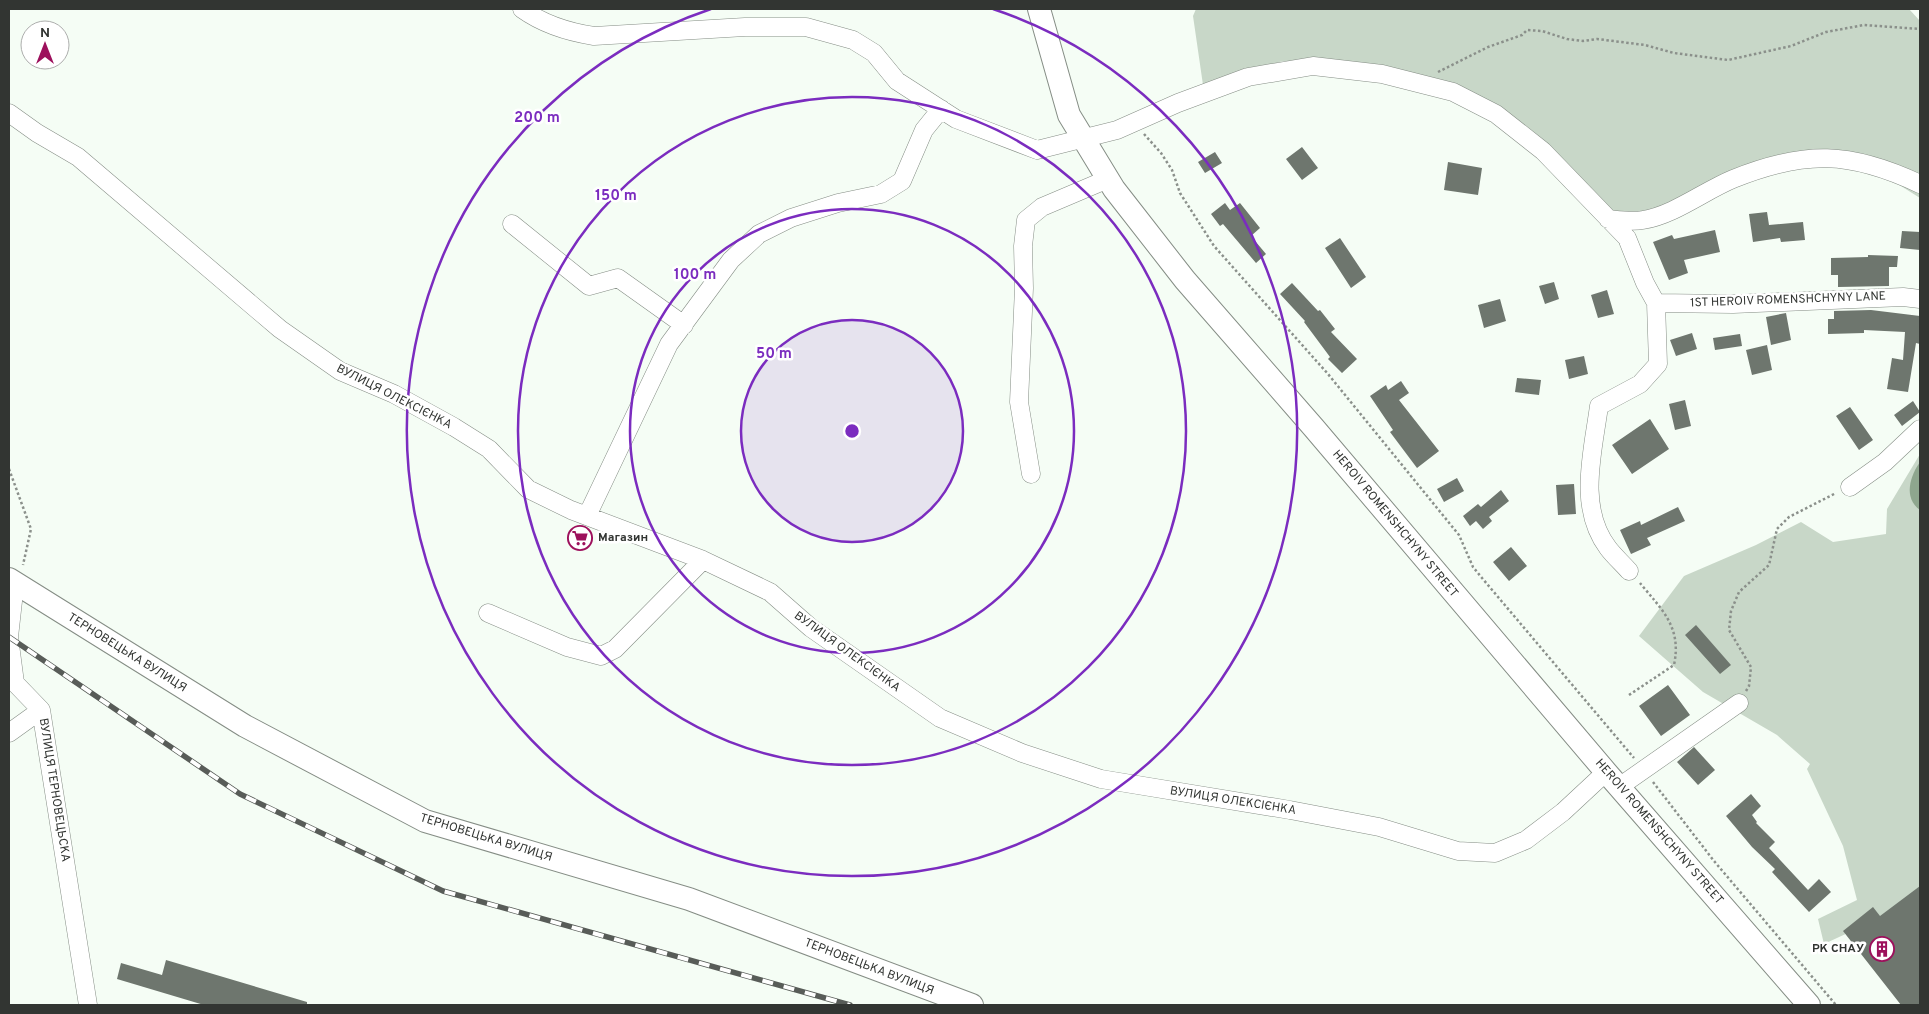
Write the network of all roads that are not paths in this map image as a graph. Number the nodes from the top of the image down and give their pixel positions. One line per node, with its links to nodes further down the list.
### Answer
1 (522, 9): 3 (street)
2 (1039, 9): 5 (main road, HEROIV ROMENSHCHYNY STREET)
3 (941, 109): 5 (street); 12 (street)
4 (9, 113): 16 (street, ВУЛИЦЯ ОЛЕКСІЄНКА)
5 (1084, 140): 6 (main road, HEROIV ROMENSHCHYNY STREET); 8 (street)
6 (1108, 179): 14 (street); 25 (main road, HEROIV ROMENSHCHYNY STREET)
7 (1920, 184): 8 (street)
8 (1608, 219): 11 (street)
9 (512, 224): 12 (street)
10 (1920, 299): 11 (street, 1ST HEROIV ROMENSHCHYNY LANE)
11 (1656, 303): 18 (street)
12 (684, 325): 16 (street)
13 (1920, 429): 15 (street)
14 (1030, 474)
15 (1850, 487)
16 (587, 516): 17 (street, ВУЛИЦЯ ОЛЕКСІЄНКА)
17 (703, 560): 20 (street); 25 (street, ВУЛИЦЯ ОЛЕКСІЄНКА)
18 (1629, 571)
19 (14, 582): 21 (street, ВУЛИЦЯ ТЕРНОВЕЦЬСКА); 27 (main road, ТЕРНОВЕЦЬКА ВУЛИЦЯ)
20 (488, 613)
21 (12, 682): 23 (street, ВУЛИЦЯ ТЕРНОВЕЦЬСКА)
22 (1739, 703): 25 (street, ВУЛИЦЯ ОЛЕКСІЄНКА)
23 (41, 710): 24 (street); 26 (street, ВУЛИЦЯ ТЕРНОВЕЦЬСКА)
24 (9, 733)
25 (1613, 780): 28 (main road, HEROIV ROMENSHCHYNY STREET)
26 (88, 1005)
27 (972, 1005)
28 (1809, 1005)

